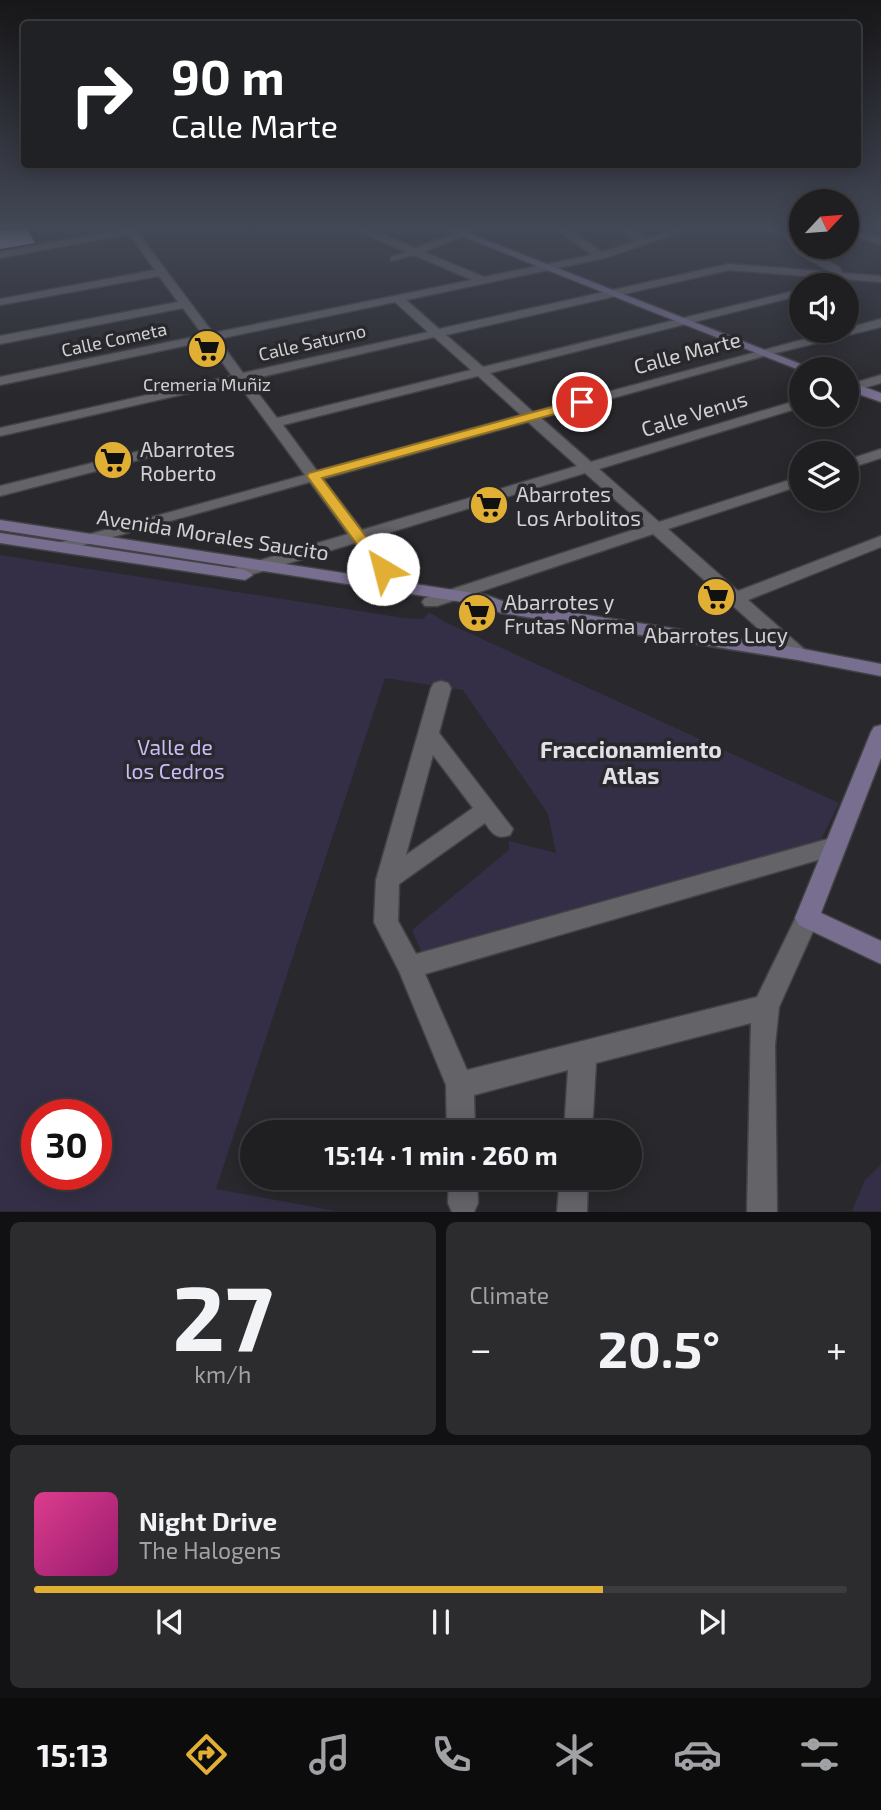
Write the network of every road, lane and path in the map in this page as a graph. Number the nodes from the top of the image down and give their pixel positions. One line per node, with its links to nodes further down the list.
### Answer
1 (89, 286): 9 (street)
2 (172, 286): 10 (street)
3 (456, 286): 8 (street, Calle Cometa)
4 (593, 286): 6 (main road)
5 (651, 286): 6 (street, Calle Saturno)
6 (615, 294): 11 (main road); 13 (street, Calle Saturno)
7 (789, 295): 11 (street)
8 (397, 298): 13 (street); 14 (street, Calle Cometa)
9 (0, 302)
10 (186, 304): 14 (street); 15 (street)
11 (685, 322): 16 (main road); 18 (street)
12 (881, 323): 16 (street, Calle Marte)
13 (436, 334): 18 (street); 19 (street, Calle Saturno)
14 (210, 337): 19 (street); 21 (street, Calle Cometa)
15 (0, 340)
16 (764, 352): 17 (main road); 26 (street, Calle Marte)
17 (789, 362)
18 (480, 372): 26 (street); 27 (street)
19 (240, 378): 27 (street); 28 (street, Calle Saturno)
20 (881, 379): 22 (street)
21 (0, 381)
22 (859, 384)
23 (859, 390): 24 (main road)
24 (881, 398)
25 (789, 407): 32 (street, Calle Venus)
26 (530, 417): 32 (street); 33 (street, Calle Marte)
27 (274, 423): 33 (street)
28 (0, 432)
29 (168, 448): 35 (street)
30 (881, 453): 31 (street)
31 (859, 461)
32 (587, 467): 37 (street); 38 (street, Calle Venus)
33 (314, 476): 38 (street); 40 (street, Calle Marte)
34 (789, 484): 37 (street)
35 (0, 491)
36 (0, 525): 40 (main road, Avenida Morales Saucito)
37 (655, 528): 47 (street); 48 (street)
38 (358, 536): 44 (street, Calle Venus); 46 (street)
39 (0, 538): 42 (main road, Avenida Morales Saucito)
40 (90, 538): 42 (street, Calle Marte); 43 (main road, Avenida Morales Saucito)
41 (881, 541): 48 (street)
42 (60, 547): 43 (main road, Avenida Morales Saucito)
43 (178, 558): 44 (main road, Avenida Morales Saucito); 45 (main road, Avenida Morales Saucito)
44 (263, 565): 45 (street, Calle Venus); 46 (main road, Avenida Morales Saucito)
45 (237, 573): 49 (main road, Avenida Morales Saucito)
46 (395, 586): 47 (main road, Avenida Morales Saucito)
47 (453, 595): 49 (street); 50 (main road, Avenida Morales Saucito)
48 (735, 598): 51 (street)
49 (431, 602): 50 (main road, Avenida Morales Saucito)
50 (502, 607): 51 (main road, Avenida Morales Saucito)
51 (797, 654): 52 (main road, Avenida Morales Saucito)
52 (881, 670)
53 (442, 688): 54 (street)
54 (429, 735): 56 (street); 59 (street)
55 (880, 737): 58 (main road)
56 (486, 810): 57 (street); 59 (street)
57 (502, 829)
58 (835, 846): 60 (main road); 62 (street)
59 (388, 880): 62 (street)
60 (807, 918): 61 (main road); 63 (street)
61 (881, 953)
62 (410, 967): 65 (street)
63 (766, 1007): 64 (street); 70 (street)
64 (583, 1053): 65 (street); 67 (street)
65 (460, 1085): 66 (street)
66 (461, 1120)
67 (579, 1120)
68 (573, 1190): 69 (street)
69 (572, 1212)
70 (762, 1212)

